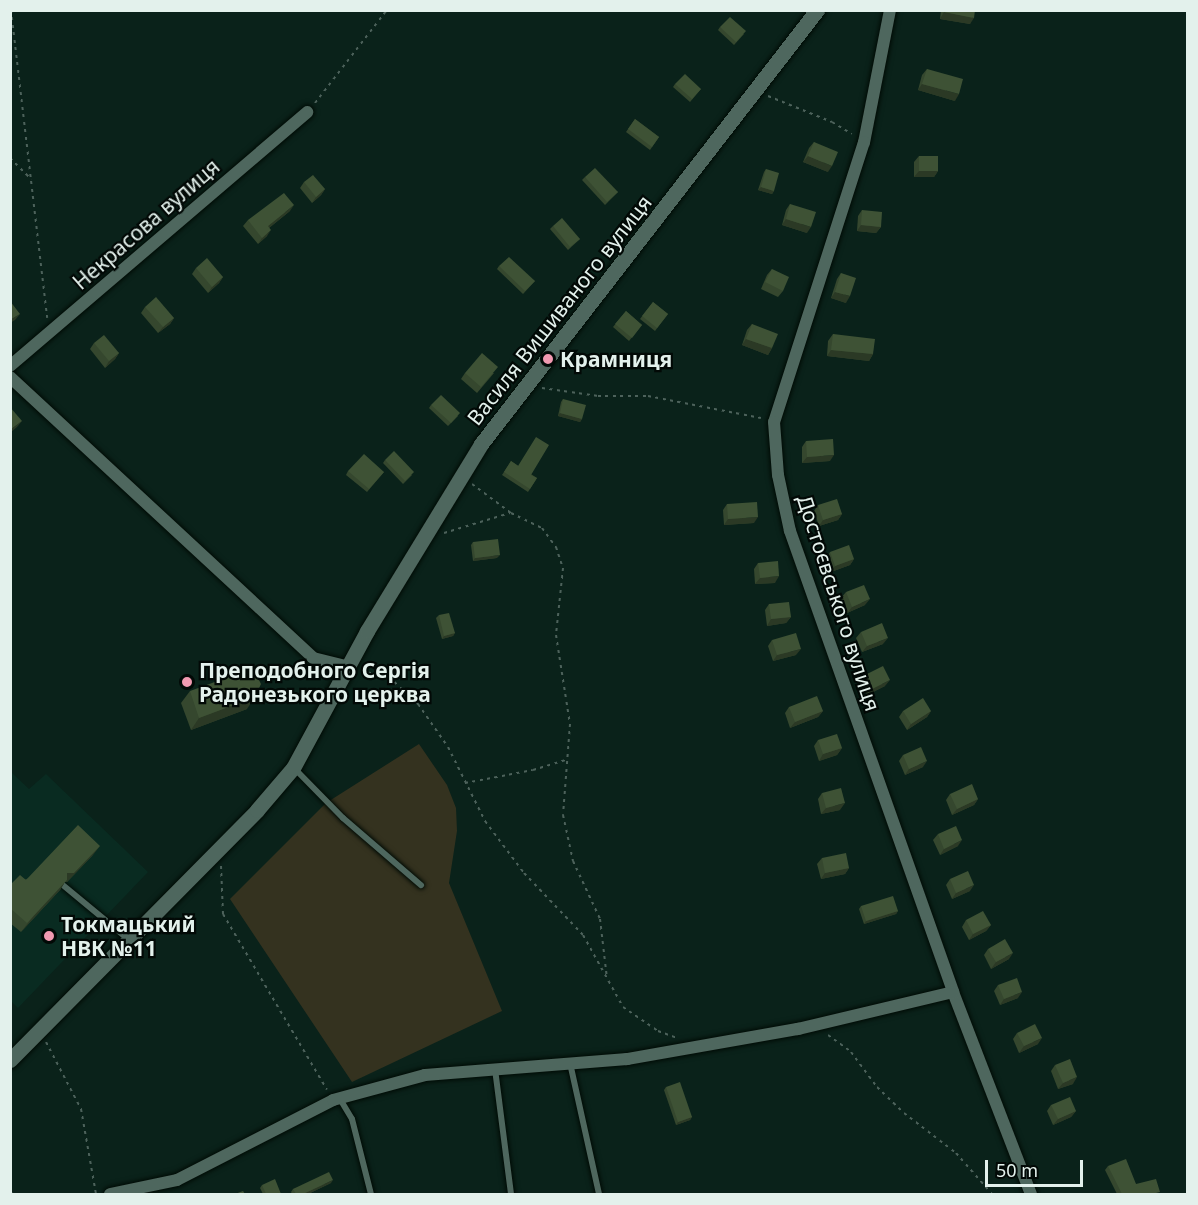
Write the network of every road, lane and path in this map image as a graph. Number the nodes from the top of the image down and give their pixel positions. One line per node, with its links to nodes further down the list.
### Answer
1 (11, 10): 9 (path)
2 (387, 10): 6 (path)
3 (817, 10): 5 (street, Василя Вишиваного вулиця)
4 (891, 10): 7 (street, Достоєвського вулиця)
5 (757, 92): 7 (path); 13 (street, Василя Вишиваного вулиця)
6 (307, 112): 10 (street, Некрасова вулиця)
7 (864, 142): 14 (street, Достоєвського вулиця)
8 (10, 158): 9 (path)
9 (31, 179): 10 (path)
10 (49, 333): 11 (street, Некрасова вулиця)
11 (10, 366)
12 (10, 376): 18 (street)
13 (527, 386): 14 (path); 15 (street, Василя Вишиваного вулиця)
14 (774, 422): 27 (street, Достоєвського вулиця)
15 (467, 467): 16 (path); 17 (street, Василя Вишиваного вулиця)
16 (510, 513): 17 (path); 19 (path)
17 (422, 542): 18 (street, Василя Вишиваного вулиця)
18 (348, 667): 20 (street, Василя Вишиваного вулиця); 21 (path)
19 (565, 760): 21 (path); 26 (path)
20 (293, 768): 22 (street, Василя Вишиваного вулиця); 23 (lane)
21 (465, 783): 26 (path)
22 (222, 843): 25 (street, Василя Вишиваного вулиця); 34 (path)
23 (421, 885)
24 (64, 886): 25 (lane)
25 (128, 939): 29 (street, Василя Вишиваного вулиця)
26 (607, 979): 30 (path)
27 (953, 992): 28 (street); 41 (street, Достоєвського вулиця)
28 (798, 1029): 30 (street); 40 (path)
29 (40, 1031): 31 (street, Василя Вишиваного вулиця); 35 (path)
30 (699, 1046): 32 (street)
31 (10, 1060)
32 (570, 1062): 33 (street); 39 (lane)
33 (495, 1068): 34 (street); 38 (lane)
34 (336, 1099): 36 (street); 37 (lane)
35 (96, 1194)
36 (110, 1194)
37 (371, 1194)
38 (511, 1194)
39 (599, 1194)
40 (992, 1194)
41 (1031, 1194)

